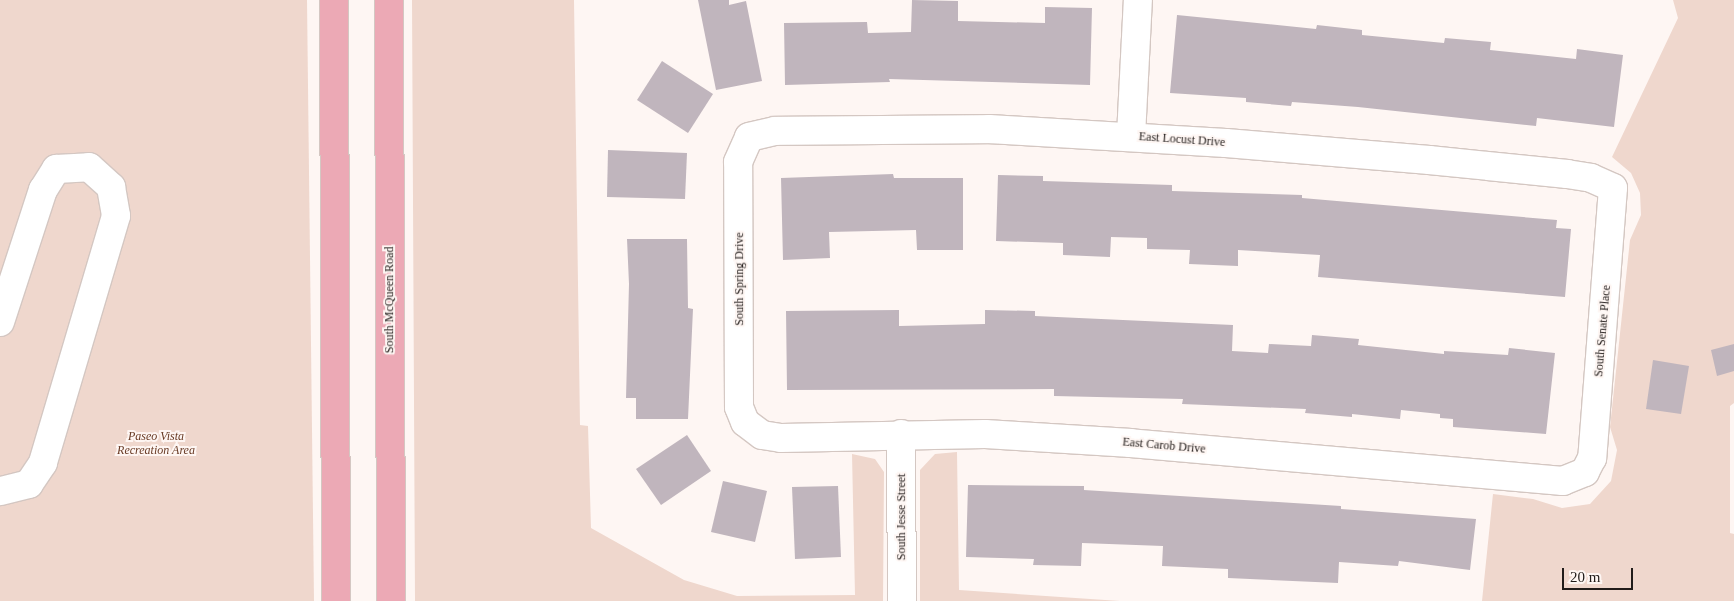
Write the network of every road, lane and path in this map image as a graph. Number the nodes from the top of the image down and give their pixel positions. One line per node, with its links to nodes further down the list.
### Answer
1 (334, 0): 12 (main road)
2 (389, 0): 13 (main road, South McQueen Road)
3 (1138, 0): 4 (street)
4 (1131, 136): 5 (street, East Locust Drive); 6 (street, East Locust Drive)
5 (749, 137): 8 (street, South Spring Drive)
6 (1613, 188): 10 (street, South Senate Place)
7 (0, 322): 11 (street)
8 (745, 422): 9 (street, East Carob Drive)
9 (901, 434): 10 (street, East Carob Drive); 14 (street, South Jesse Street)
10 (1584, 472)
11 (0, 491)
12 (336, 601)
13 (391, 601)
14 (902, 601)

